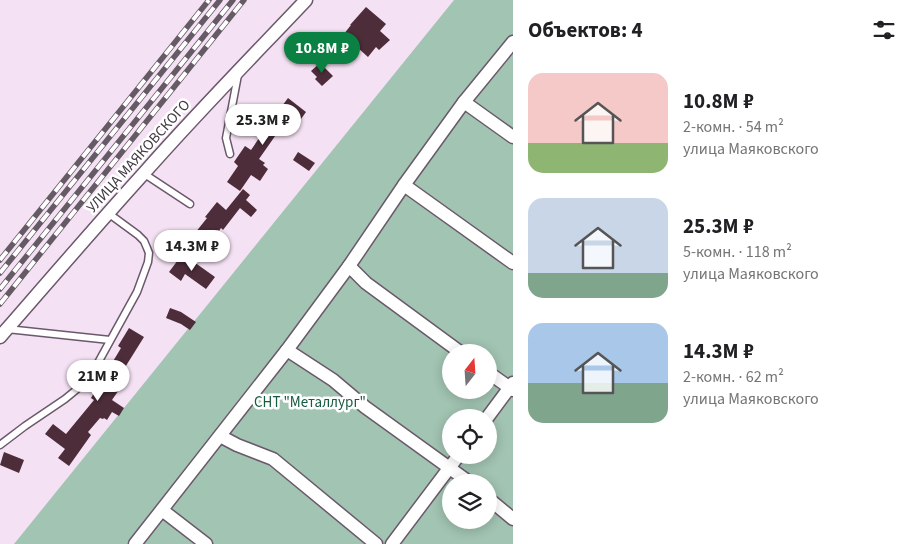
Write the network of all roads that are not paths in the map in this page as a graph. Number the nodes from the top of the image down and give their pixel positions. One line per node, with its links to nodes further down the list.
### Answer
1 (306, 0): 3 (street, УЛИЦА МАЯКОВСКОГО)
2 (513, 42): 4 (street)
3 (238, 72): 6 (lane); 7 (street, УЛИЦА МАЯКОВСКОГО)
4 (464, 102): 5 (street); 8 (street)
5 (513, 137)
6 (230, 154)
7 (144, 173): 9 (lane); 10 (street, УЛИЦА МАЯКОВСКОГО)
8 (404, 185): 11 (street); 12 (street)
9 (190, 204)
10 (108, 213): 13 (street, УЛИЦА МАЯКОВСКОГО); 14 (lane)
11 (513, 264)
12 (349, 266): 15 (street); 16 (street)
13 (4, 333): 14 (lane)
14 (110, 340): 21 (lane)
15 (449, 344)
16 (287, 350): 20 (street); 23 (street)
17 (498, 378): 18 (street)
18 (512, 387): 19 (street)
19 (494, 409)
20 (220, 436): 26 (street); 30 (street)
21 (0, 445)
22 (452, 464): 23 (street)
23 (448, 469): 24 (street); 31 (street)
24 (456, 474)
25 (497, 506): 27 (street)
26 (162, 510): 28 (street); 29 (street)
27 (513, 519)
28 (135, 544)
29 (206, 544)
30 (376, 544)
31 (392, 544)

